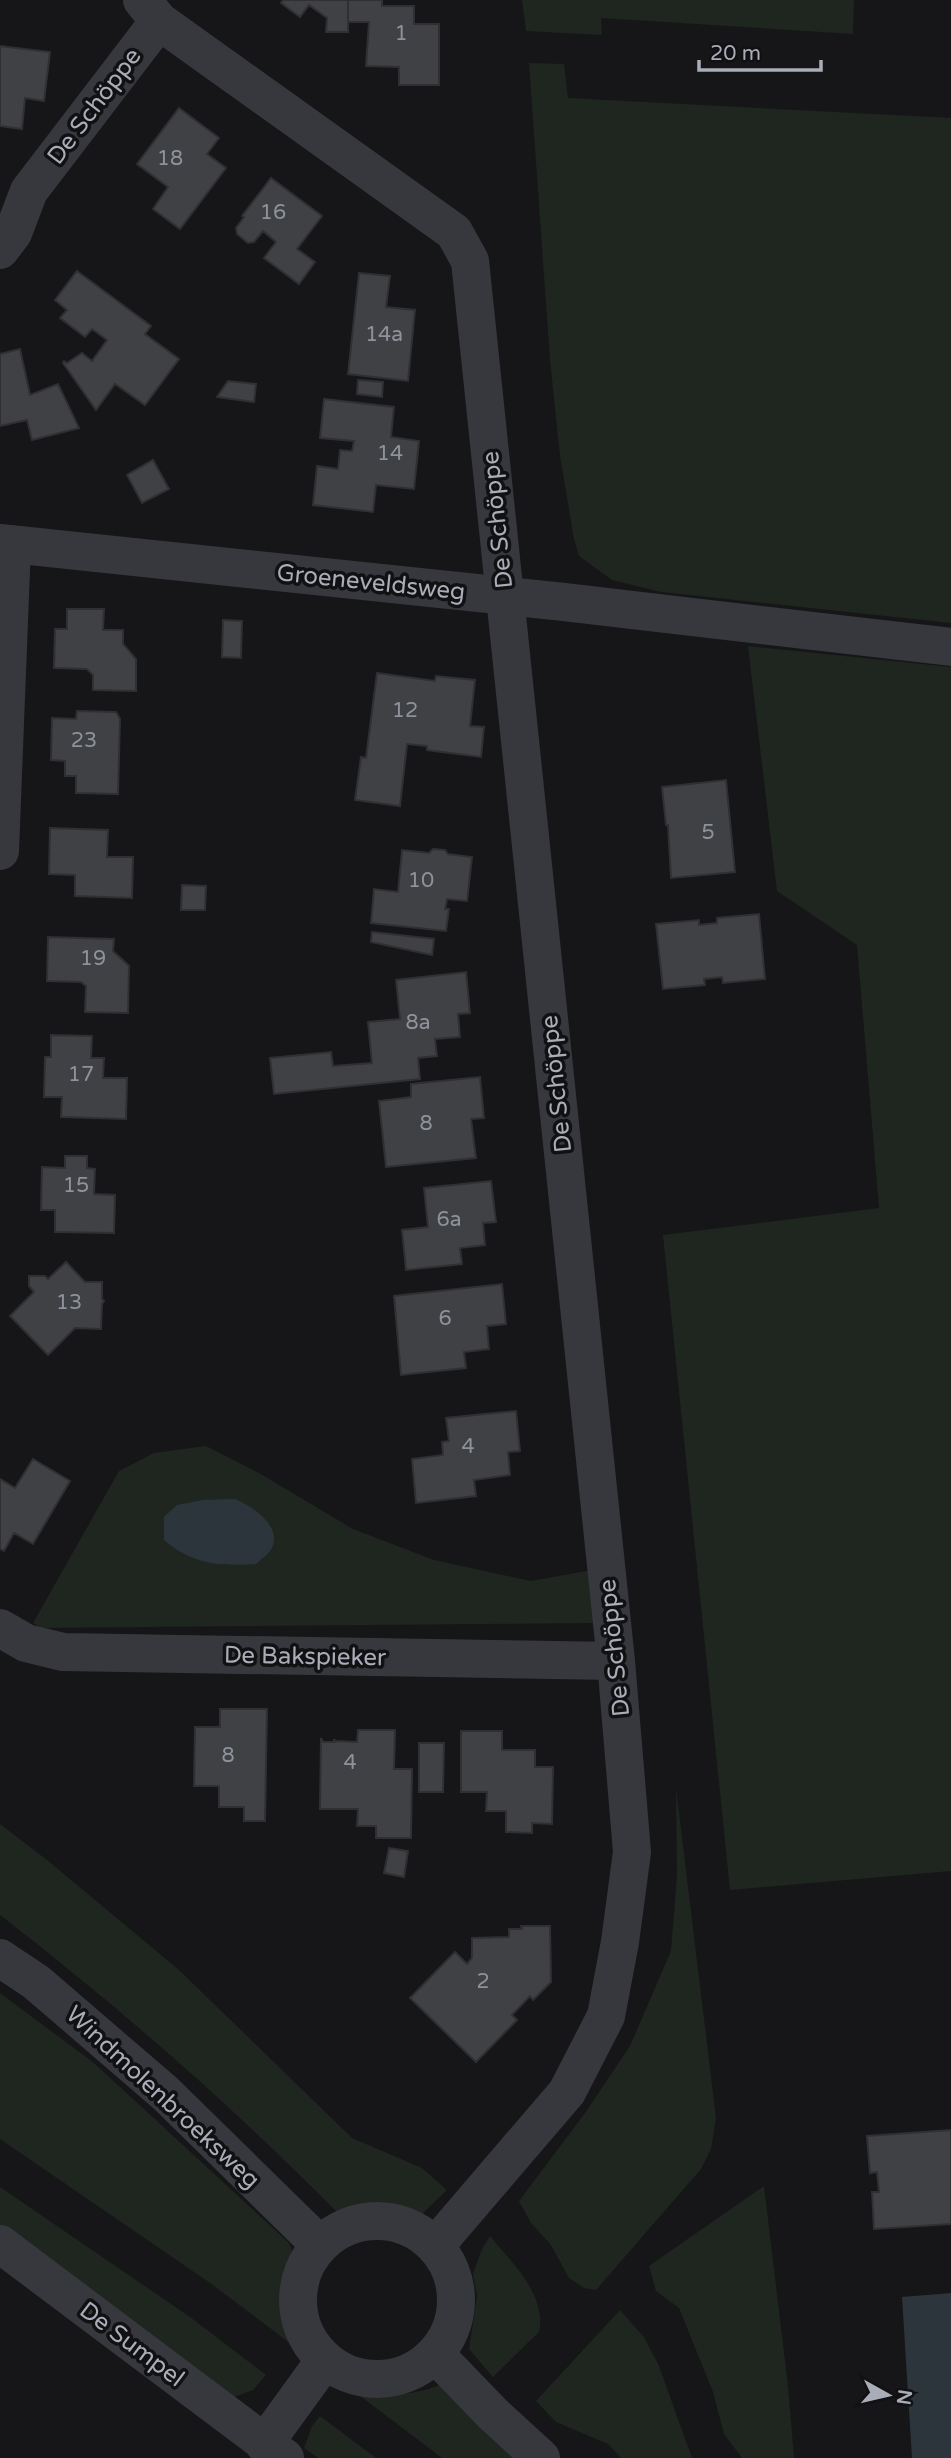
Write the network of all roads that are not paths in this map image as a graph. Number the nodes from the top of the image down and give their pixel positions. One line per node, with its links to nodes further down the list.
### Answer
1 (150, 10): 2 (street, De Schöppe); 5 (street, De Schöppe)
2 (15, 189): 3 (street, De Schöppe)
3 (0, 250)
4 (6, 544): 5 (street, Groeneveldsweg); 7 (street)
5 (505, 596): 6 (street, Groeneveldsweg); 10 (street, De Schöppe)
6 (951, 647)
7 (2, 767): 8 (street)
8 (0, 851)
9 (0, 1628): 10 (street, De Bakspieker)
10 (616, 1661): 14 (street, De Schöppe)
11 (0, 1958): 13 (street, Windmolenbroeksweg)
12 (0, 2244): 17 (street, De Sumpel)
13 (319, 2244): 14 (street); 16 (street)
14 (436, 2245): 15 (street)
15 (436, 2355): 16 (street); 18 (street)
16 (325, 2360): 17 (street, De Sumpel)
17 (274, 2451)
18 (541, 2458)

